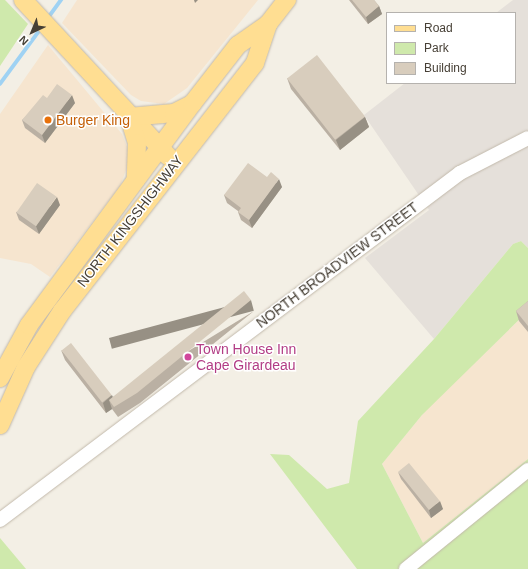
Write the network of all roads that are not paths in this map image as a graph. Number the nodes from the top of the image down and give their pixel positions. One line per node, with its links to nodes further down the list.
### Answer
1 (287, 0): 3 (main road, NORTH KINGSHIGHWAY)
2 (25, 2): 5 (main road)
3 (268, 24): 4 (main road, NORTH KINGSHIGHWAY); 8 (main road, NORTH KINGSHIGHWAY)
4 (192, 104): 5 (main road); 7 (main road, NORTH KINGSHIGHWAY)
5 (129, 117): 7 (main road); 9 (main road)
6 (528, 138): 13 (street, NORTH BROADVIEW STREET)
7 (159, 148): 8 (main road); 9 (main road, NORTH KINGSHIGHWAY)
8 (175, 163): 11 (main road, NORTH KINGSHIGHWAY)
9 (136, 180): 10 (main road, NORTH KINGSHIGHWAY)
10 (0, 378)
11 (0, 425)
12 (528, 470): 14 (street)
13 (0, 520)
14 (406, 569)

